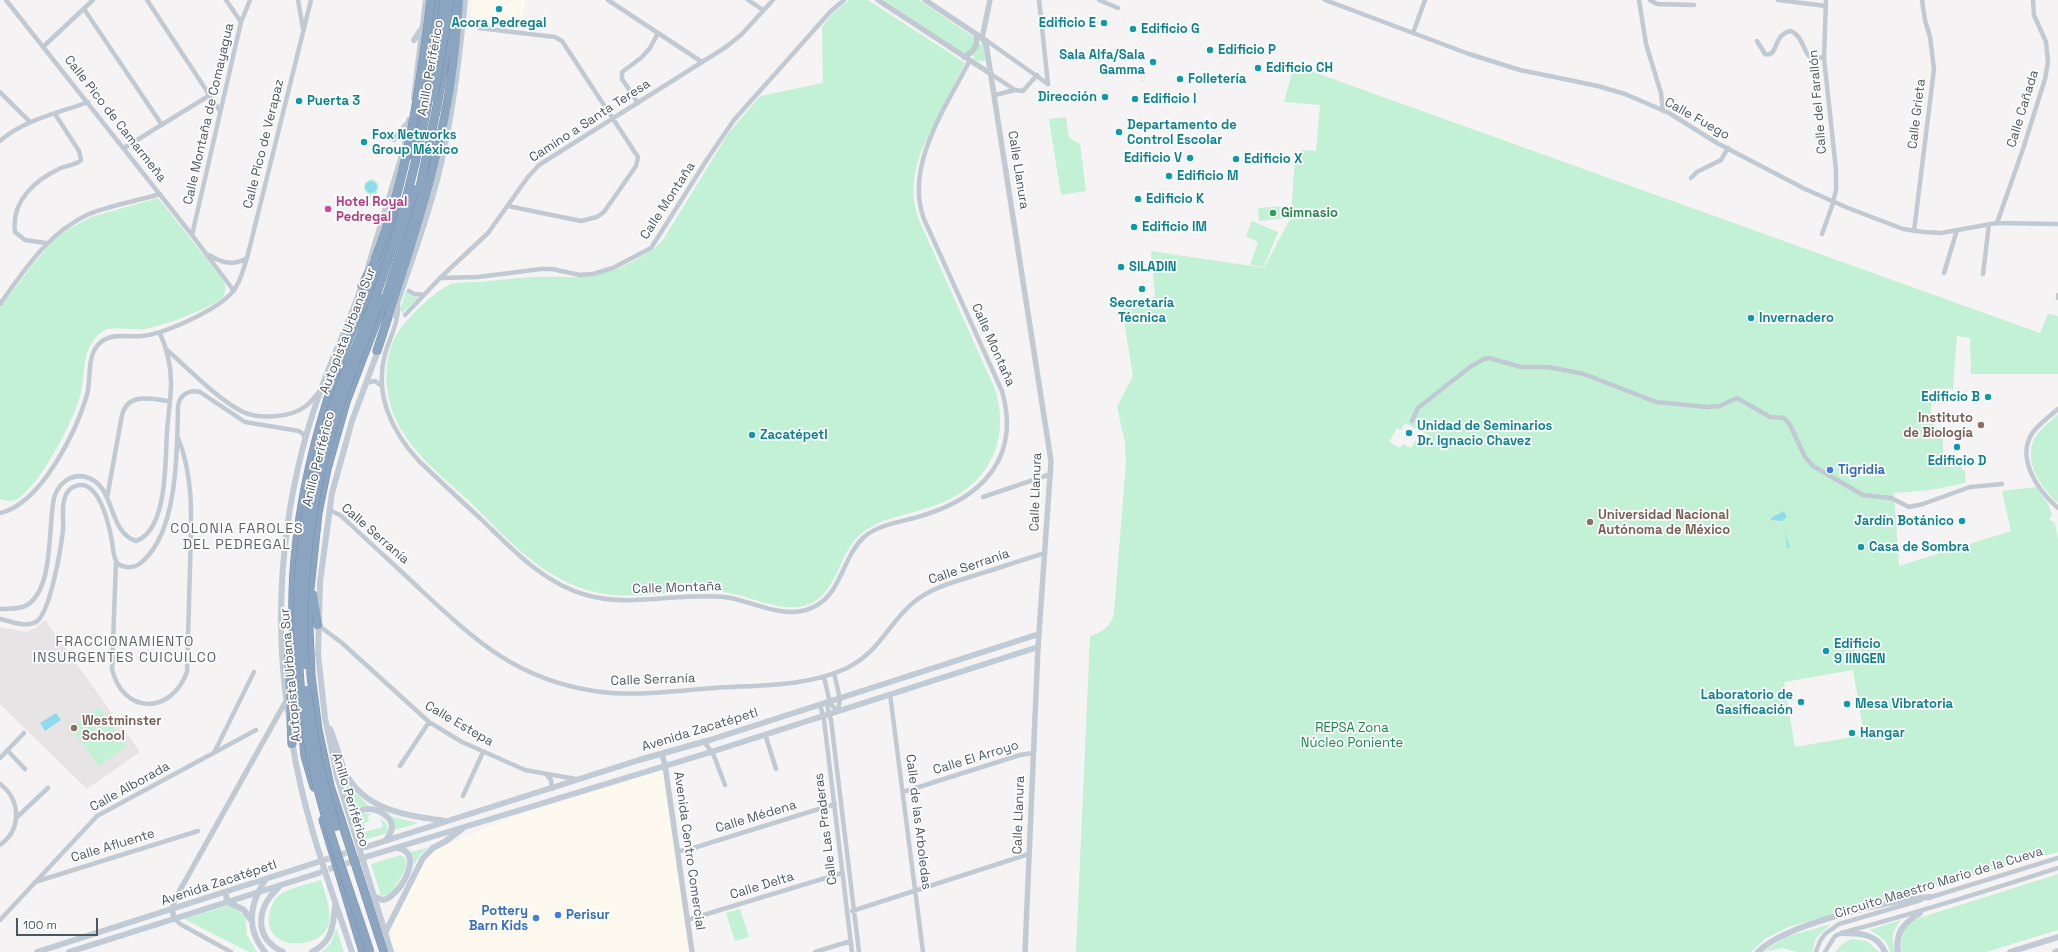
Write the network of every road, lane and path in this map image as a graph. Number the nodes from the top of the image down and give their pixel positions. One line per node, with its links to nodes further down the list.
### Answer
1 (6, 0): 48 (street, Calle Pico de Camarmeña)
2 (93, 0): 36 (street)
3 (147, 0): 57 (street)
4 (226, 0): 38 (street)
5 (250, 0): 38 (street, Calle Montaña de Comayagua)
6 (298, 0): 41 (street)
7 (310, 0): 41 (street, Calle Pico de Verapaz)
8 (426, 0): 40 (main road)
9 (430, 0): 91 (highway, bridge)
10 (437, 0): 84 (highway, Anillo Periférico)
11 (444, 0): 215 (highway, Autopista Urbana Sur, bridge)
12 (450, 0): 216 (highway, Autopista Urbana Sur, bridge)
13 (454, 0): 119 (highway, Anillo Periférico)
14 (459, 0): 100 (highway)
15 (465, 0): 95 (main road)
16 (608, 0): 42 (street)
17 (748, 0): 37 (street)
18 (773, 0): 37 (street, Camino a Santa Teresa)
19 (844, 0): 90 (street, Calle Montaña)
20 (878, 0): 49 (street)
21 (925, 0): 44 (street)
22 (990, 0): 45 (street)
23 (1039, 0): 54 (street)
24 (1099, 0): 35 (street)
25 (1325, 0): 43 (street, Calle Fuego)
26 (1425, 0): 43 (street)
27 (1638, 0): 62 (street)
28 (1650, 0): 33 (street)
29 (1778, 0): 34 (street)
30 (1826, 0): 34 (street, Calle del Farallón)
31 (1922, 0): 81 (street, Calle Grieta)
32 (2033, 0): 77 (street, Calle Cañada)
33 (1694, 5)
34 (1826, 6): 50 (street, Calle del Farallón)
35 (1118, 8)
36 (84, 9): 48 (street); 67 (street)
37 (764, 10): 52 (street, Camino a Santa Teresa)
38 (241, 22): 61 (street, Calle Montaña de Comayagua)
39 (479, 28): 64 (street)
40 (421, 29): 46 (main road); 66 (main road)
41 (303, 31): 87 (street, Calle Pico de Verapaz)
42 (658, 33): 52 (street); 60 (street)
43 (1413, 33): 62 (street, Calle Fuego)
44 (976, 34): 45 (street); 49 (street)
45 (982, 38): 53 (street, Calle Llanura); 54 (street)
46 (414, 40)
47 (1757, 41): 50 (street)
48 (44, 46): 59 (street, Calle Pico de Camarmeña)
49 (964, 57): 51 (street)
50 (1824, 58): 75 (street, Calle del Farallón)
51 (970, 60): 53 (street); 102 (street, Calle Montaña)
52 (702, 62): 60 (street, Camino a Santa Teresa)
53 (991, 74): 55 (street); 58 (street, Calle Llanura)
54 (1037, 75): 55 (street)
55 (1015, 90): 58 (street)
56 (0, 92): 65 (street)
57 (210, 95): 61 (street); 67 (street)
58 (995, 95): 111 (street, Calle Llanura)
59 (88, 102): 63 (street); 70 (street, Calle Pico de Camarmeña)
60 (638, 102): 64 (street, Camino a Santa Teresa)
61 (220, 111): 83 (street, Calle Montaña de Comayagua)
62 (1663, 111): 71 (street, Calle Fuego)
63 (55, 114): 65 (street); 85 (street)
64 (613, 118): 76 (street, Camino a Santa Teresa); 76 (street)
65 (30, 122): 69 (street)
66 (409, 122): 68 (main road); 72 (main road)
67 (162, 125): 70 (street)
68 (394, 139)
69 (0, 142)
70 (124, 148): 74 (street, Calle Pico de Camarmeña)
71 (1728, 148): 73 (street); 75 (street, Calle Fuego)
72 (402, 157): 84 (highway); 91 (main road)
73 (1692, 178)
74 (160, 194): 83 (street, Calle Pico de Camarmeña); 85 (street)
75 (1834, 202): 81 (street, Calle Fuego); 82 (street, Calle del Farallón)
76 (508, 206): 90 (street, Camino a Santa Teresa)
77 (1997, 223): 78 (street, Calle Fuego); 79 (street, Calle Fuego)
78 (1989, 224): 80 (street, Calle Fuego); 89 (street)
79 (2058, 224)
80 (1957, 230): 81 (street, Calle Fuego); 88 (street)
81 (1914, 231)
82 (1822, 234)
83 (192, 235): 86 (street, Calle Pico de Camarmeña)
84 (388, 241): 121 (highway, Anillo Periférico)
85 (46, 244): 96 (street)
86 (206, 253): 87 (street, Calle Pico de Camarmeña); 92 (street, Calle Pico de Camarmeña)
87 (247, 258): 92 (street, Calle Pico de Verapaz)
88 (1944, 273)
89 (1983, 274)
90 (440, 278): 94 (street, Camino a Santa Teresa)
91 (362, 286): 103 (main road)
92 (234, 291): 98 (street)
93 (409, 291): 94 (street)
94 (424, 295): 97 (street, Camino a Santa Teresa)
95 (398, 301): 100 (main road); 102 (street, Calle Montaña)
96 (0, 304)
97 (405, 315)
98 (160, 333): 99 (street); 117 (street)
99 (167, 350): 104 (street); 106 (street)
100 (377, 351): 101 (main road)
101 (365, 384): 102 (street); 116 (main road)
102 (382, 389)
103 (320, 391): 104 (street); 110 (main road)
104 (218, 394): 105 (street)
105 (211, 400): 109 (street); 110 (street)
106 (169, 401): 114 (street); 114 (street)
107 (2058, 409): 115 (street)
108 (1412, 421): 112 (street)
109 (177, 437): 120 (street); 120 (street)
110 (304, 442): 136 (main road)
111 (1051, 474): 113 (street); 118 (street, Calle Llanura)
112 (2002, 484)
113 (983, 497)
114 (106, 498): 122 (street)
115 (2058, 508)
116 (329, 510): 124 (main road); 132 (street, Calle Serranía)
117 (0, 513)
118 (1045, 553): 125 (street, Calle Llanura); 131 (street, Calle Serranía)
119 (313, 558): 124 (highway); 217 (highway, Anillo Periférico)
120 (116, 562): 123 (street)
121 (293, 582): 145 (highway); 214 (highway, Anillo Periférico)
122 (0, 609)
123 (0, 619)
124 (318, 625): 139 (main road); 140 (street, Calle Estepa)
125 (1039, 634): 126 (main road, Avenida Zacatépetl); 127 (street, Calle Llanura)
126 (1012, 642): 128 (main road); 129 (main road, Avenida Zacatépetl)
127 (1038, 647): 128 (main road, Avenida Zacatépetl); 149 (street, Calle Llanura)
128 (1016, 654): 133 (main road, Avenida Zacatépetl)
129 (940, 666): 133 (main road); 135 (main road, Avenida Zacatépetl)
130 (254, 672): 150 (street)
131 (834, 673): 132 (street, Calle Serranía); 135 (street)
132 (824, 677): 137 (street)
133 (944, 677): 134 (main road, Avenida Zacatépetl)
134 (890, 694): 138 (main road, Avenida Zacatépetl); 163 (street, Calle de las Arboledas)
135 (840, 698): 137 (main road, Avenida Zacatépetl); 138 (street)
136 (286, 701): 145 (main road); 194 (street)
137 (825, 702): 138 (street); 138 (street, Calle Las Praderas); 144 (main road, Avenida Zacatépetl)
138 (831, 712): 143 (main road, Avenida Zacatépetl); 165 (street, Calle Las Praderas); 166 (street, Calle Las Praderas)
139 (325, 718): 168 (main road); 169 (main road)
140 (429, 722): 147 (street, Calle Estepa); 154 (street)
141 (256, 730): 150 (street, Calle Alborada)
142 (24, 733): 146 (street)
143 (765, 734): 148 (main road, Avenida Zacatépetl); 156 (street)
144 (704, 741): 148 (street); 151 (main road, Avenida Zacatépetl)
145 (292, 744): 193 (main road)
146 (7, 750): 152 (street); 155 (street)
147 (483, 752): 157 (street, Calle Estepa); 164 (street)
148 (711, 752): 153 (main road, Avenida Zacatépetl); 160 (street)
149 (1033, 752): 163 (street, Calle El Arroyo); 177 (street, Calle Llanura)
150 (213, 753): 185 (street, Calle Alborada)
151 (662, 754): 153 (street, Avenida Centro Comercial); 158 (main road, Avenida Zacatépetl)
152 (0, 758)
153 (665, 765): 170 (main road, Avenida Zacatépetl); 176 (street, Avenida Centro Comercial)
154 (400, 766)
155 (25, 769)
156 (776, 769)
157 (547, 775): 158 (street, Calle Estepa); 162 (street)
158 (580, 780): 162 (main road, Avenida Zacatépetl)
159 (0, 784): 167 (street)
160 (725, 785)
161 (48, 788): 167 (street)
162 (552, 789): 168 (main road, Avenida Zacatépetl)
163 (903, 792): 187 (street, Calle de las Arboledas)
164 (463, 796)
165 (841, 802): 166 (street, Calle Médena); 195 (street, Calle Las Praderas)
166 (834, 804): 176 (street, Calle Médena); 183 (street, Calle Las Praderas)
167 (16, 818): 173 (street)
168 (446, 822): 172 (main road, Avenida Zacatépetl)
169 (352, 826): 172 (main road); 190 (main road)
170 (465, 826): 175 (main road, Avenida Zacatépetl); 202 (main road)
171 (198, 831): 185 (street, Calle Afluente)
172 (386, 840): 174 (main road, Avenida Zacatépetl)
173 (0, 845)
174 (366, 847)
175 (395, 848): 178 (main road, Avenida Zacatépetl); 190 (main road)
176 (678, 851): 201 (street, Avenida Centro Comercial)
177 (1029, 854): 187 (street); 224 (street, Calle Llanura)
178 (369, 856)
179 (2058, 858): 191 (street, Circuito Maestro Mario de la Cueva)
180 (316, 863): 184 (main road, Avenida Zacatépetl)
181 (2058, 868): 197 (street, Circuito Maestro Mario de la Cueva)
182 (318, 873): 186 (main road, Avenida Zacatépetl)
183 (842, 873): 196 (street, Calle Las Praderas); 201 (street, Calle Delta)
184 (265, 880): 188 (main road); 189 (main road, Avenida Zacatépetl)
185 (35, 882): 200 (street, Calle Alborada)
186 (281, 885): 188 (main road, Avenida Zacatépetl); 211 (main road)
187 (916, 890): 195 (street); 223 (street, Calle de las Arboledas)
188 (258, 892): 192 (main road, Avenida Zacatépetl); 199 (main road)
189 (225, 893): 192 (main road); 194 (main road, Avenida Zacatépetl)
190 (375, 897): 202 (main road)
191 (1930, 897): 225 (main road); 226 (street, Circuito Maestro Mario de la Cueva)
192 (228, 902): 198 (main road, Avenida Zacatépetl); 199 (main road)
193 (336, 902): 212 (main road); 213 (main road)
194 (172, 909): 198 (street); 207 (main road, Avenida Zacatépetl)
195 (854, 910): 196 (street); 222 (street, Calle Las Praderas)
196 (847, 912): 205 (street, Calle Las Praderas)
197 (1920, 913): 203 (street, Circuito Maestro Mario de la Cueva); 229 (main road)
198 (174, 918): 206 (main road, Avenida Zacatépetl); 209 (street)
199 (250, 919): 210 (main road)
200 (0, 920)
201 (687, 920): 219 (street, Avenida Centro Comercial)
202 (385, 932): 218 (main road)
203 (1843, 933): 227 (street, Circuito Maestro Mario de la Cueva); 228 (main road)
204 (2058, 937): 230 (main road)
205 (851, 941): 220 (street); 221 (street, Calle Las Praderas)
206 (85, 950): 208 (main road, Avenida Zacatépetl)
207 (37, 952)
208 (69, 952)
209 (231, 952)
210 (265, 952)
211 (283, 952)
212 (312, 952)
213 (352, 952)
214 (363, 952)
215 (370, 952)
216 (375, 952)
217 (384, 952)
218 (391, 952)
219 (692, 952)
220 (815, 952)
221 (852, 952)
222 (860, 952)
223 (923, 952)
224 (1025, 952)
225 (1758, 952)
226 (1816, 952)
227 (1825, 952)
228 (1885, 952)
229 (1898, 952)
230 (2010, 952)

